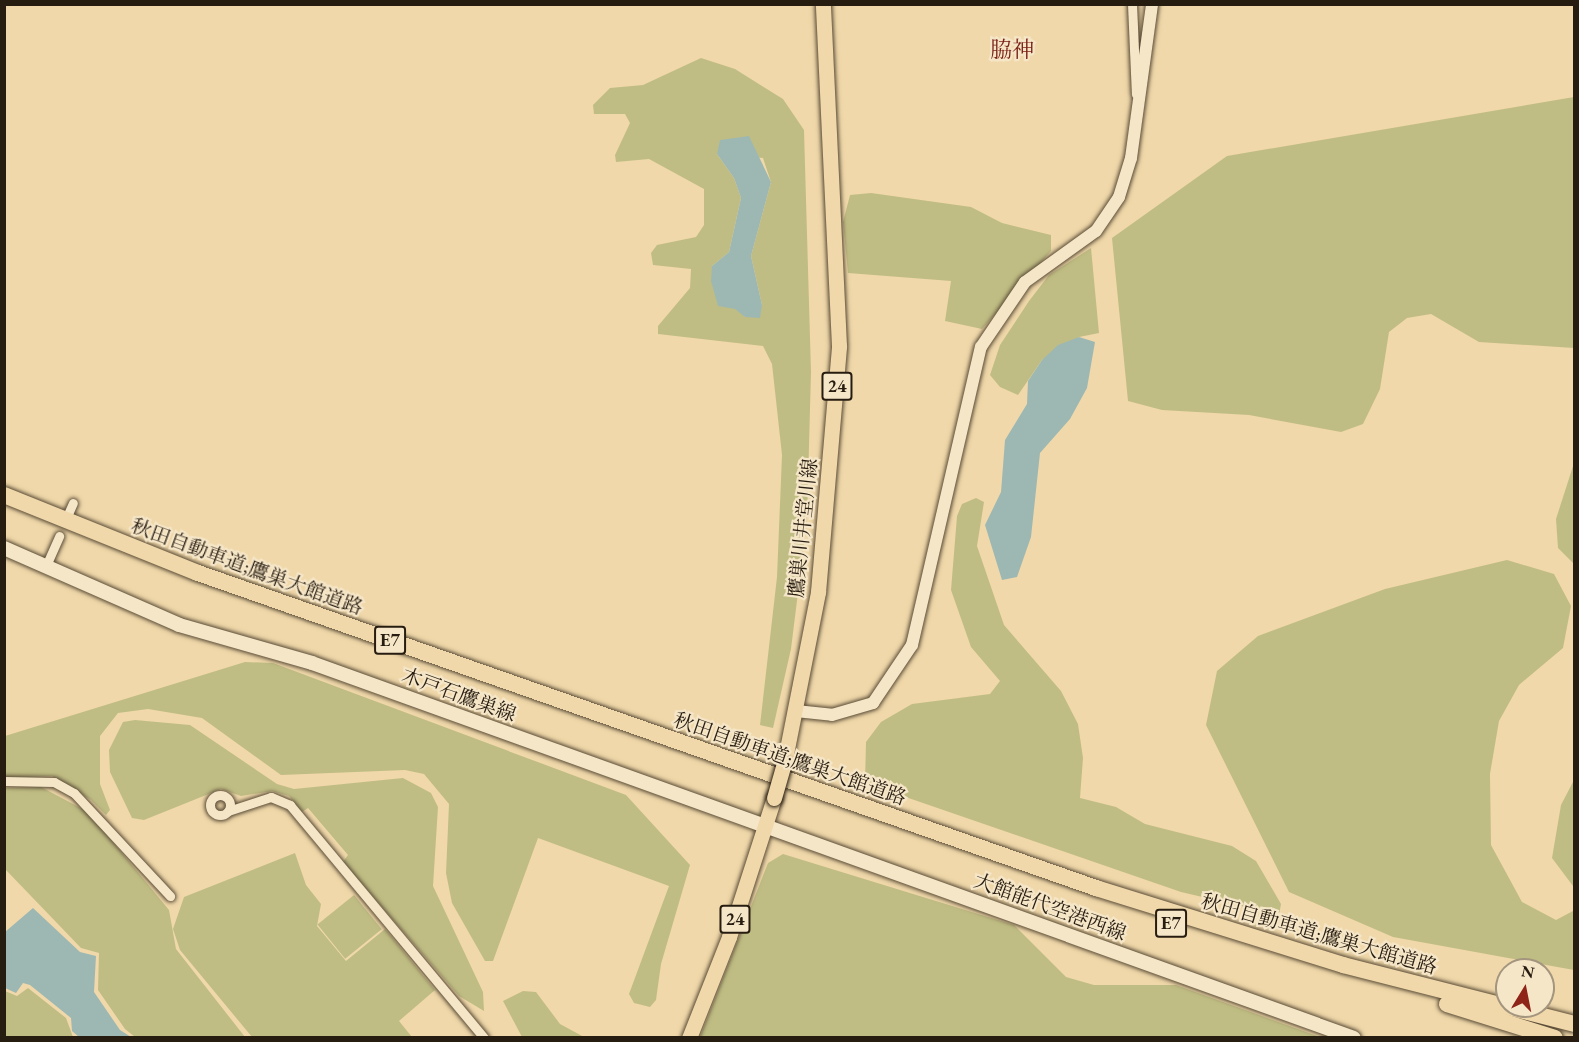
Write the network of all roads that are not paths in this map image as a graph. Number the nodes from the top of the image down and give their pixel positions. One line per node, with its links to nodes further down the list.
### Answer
1 (823, 4): 12 (main road, 鷹巣川井堂川線 / 24)
2 (1132, 4): 4 (street)
3 (1152, 4): 4 (street)
4 (1137, 99): 12 (street)
5 (4, 495): 17 (highway, 秋田自動車道;鷹巣大館道路 / E7)
6 (73, 504): 8 (street)
7 (4, 506): 17 (highway, 秋田自動車道;鷹巣大館道路 / E7)
8 (68, 514)
9 (59, 537): 11 (street)
10 (4, 548): 11 (main road, 木戸石鷹巣線)
11 (45, 568): 15 (main road, 木戸石鷹巣線)
12 (796, 711): 15 (main road, 鷹巣川井堂川線 / 24, bridge)
13 (4, 781): 16 (street)
14 (228, 811): 23 (street)
15 (767, 826): 24 (main road, 鷹巣川井堂川線 / 24); 25 (main road, 大館能代空港西線)
16 (170, 896)
17 (1396, 984): 18 (highway); 21 (highway, 秋田自動車道;鷹巣大館道路 / E7); 22 (highway, 秋田自動車道;鷹巣大館道路 / E7); 26 (highway)
18 (1495, 1001)
19 (1555, 1011): 20 (highway)
20 (1575, 1014)
21 (1575, 1024)
22 (1575, 1034)
23 (484, 1038)
24 (689, 1038)
25 (1354, 1038)
26 (1555, 1038)

